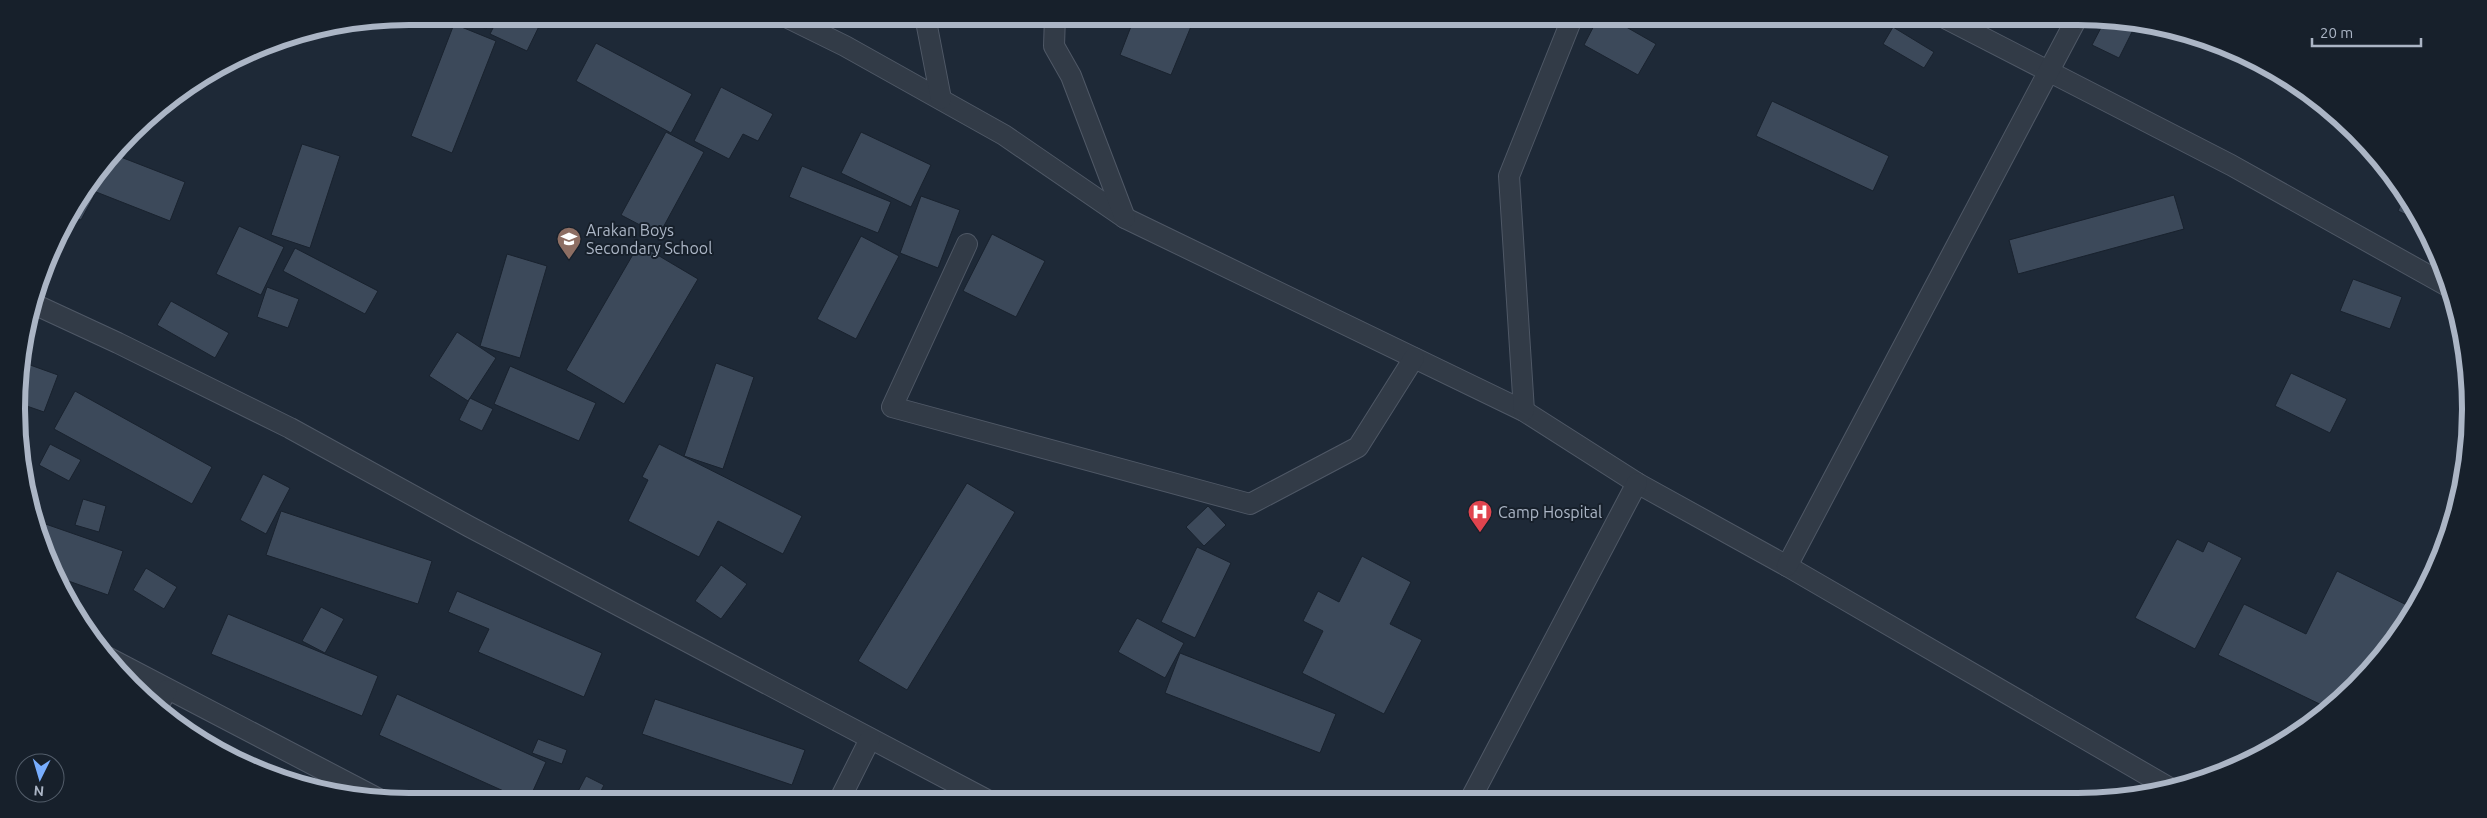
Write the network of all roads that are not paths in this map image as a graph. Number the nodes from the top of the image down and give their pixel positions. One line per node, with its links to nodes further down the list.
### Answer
1 (801, 25): 8 (lane)
2 (927, 25): 8 (lane)
3 (1055, 25): 9 (lane)
4 (1569, 25): 14 (lane)
5 (1959, 25): 7 (lane)
6 (2073, 25): 7 (lane)
7 (2048, 71): 11 (lane); 16 (lane)
8 (941, 99): 9 (lane)
9 (1125, 218): 13 (lane)
10 (967, 244): 13 (lane)
11 (2441, 282)
12 (39, 306): 20 (lane)
13 (1414, 358): 14 (lane)
14 (1524, 411): 15 (lane)
15 (1637, 483): 16 (lane); 25 (lane)
16 (1787, 566): 21 (lane)
17 (124, 667): 18 (lane)
18 (166, 690): 19 (lane); 22 (lane)
19 (160, 702)
20 (870, 739): 23 (lane); 24 (lane)
21 (2163, 783)
22 (362, 790)
23 (844, 793)
24 (974, 793)
25 (1474, 793)

